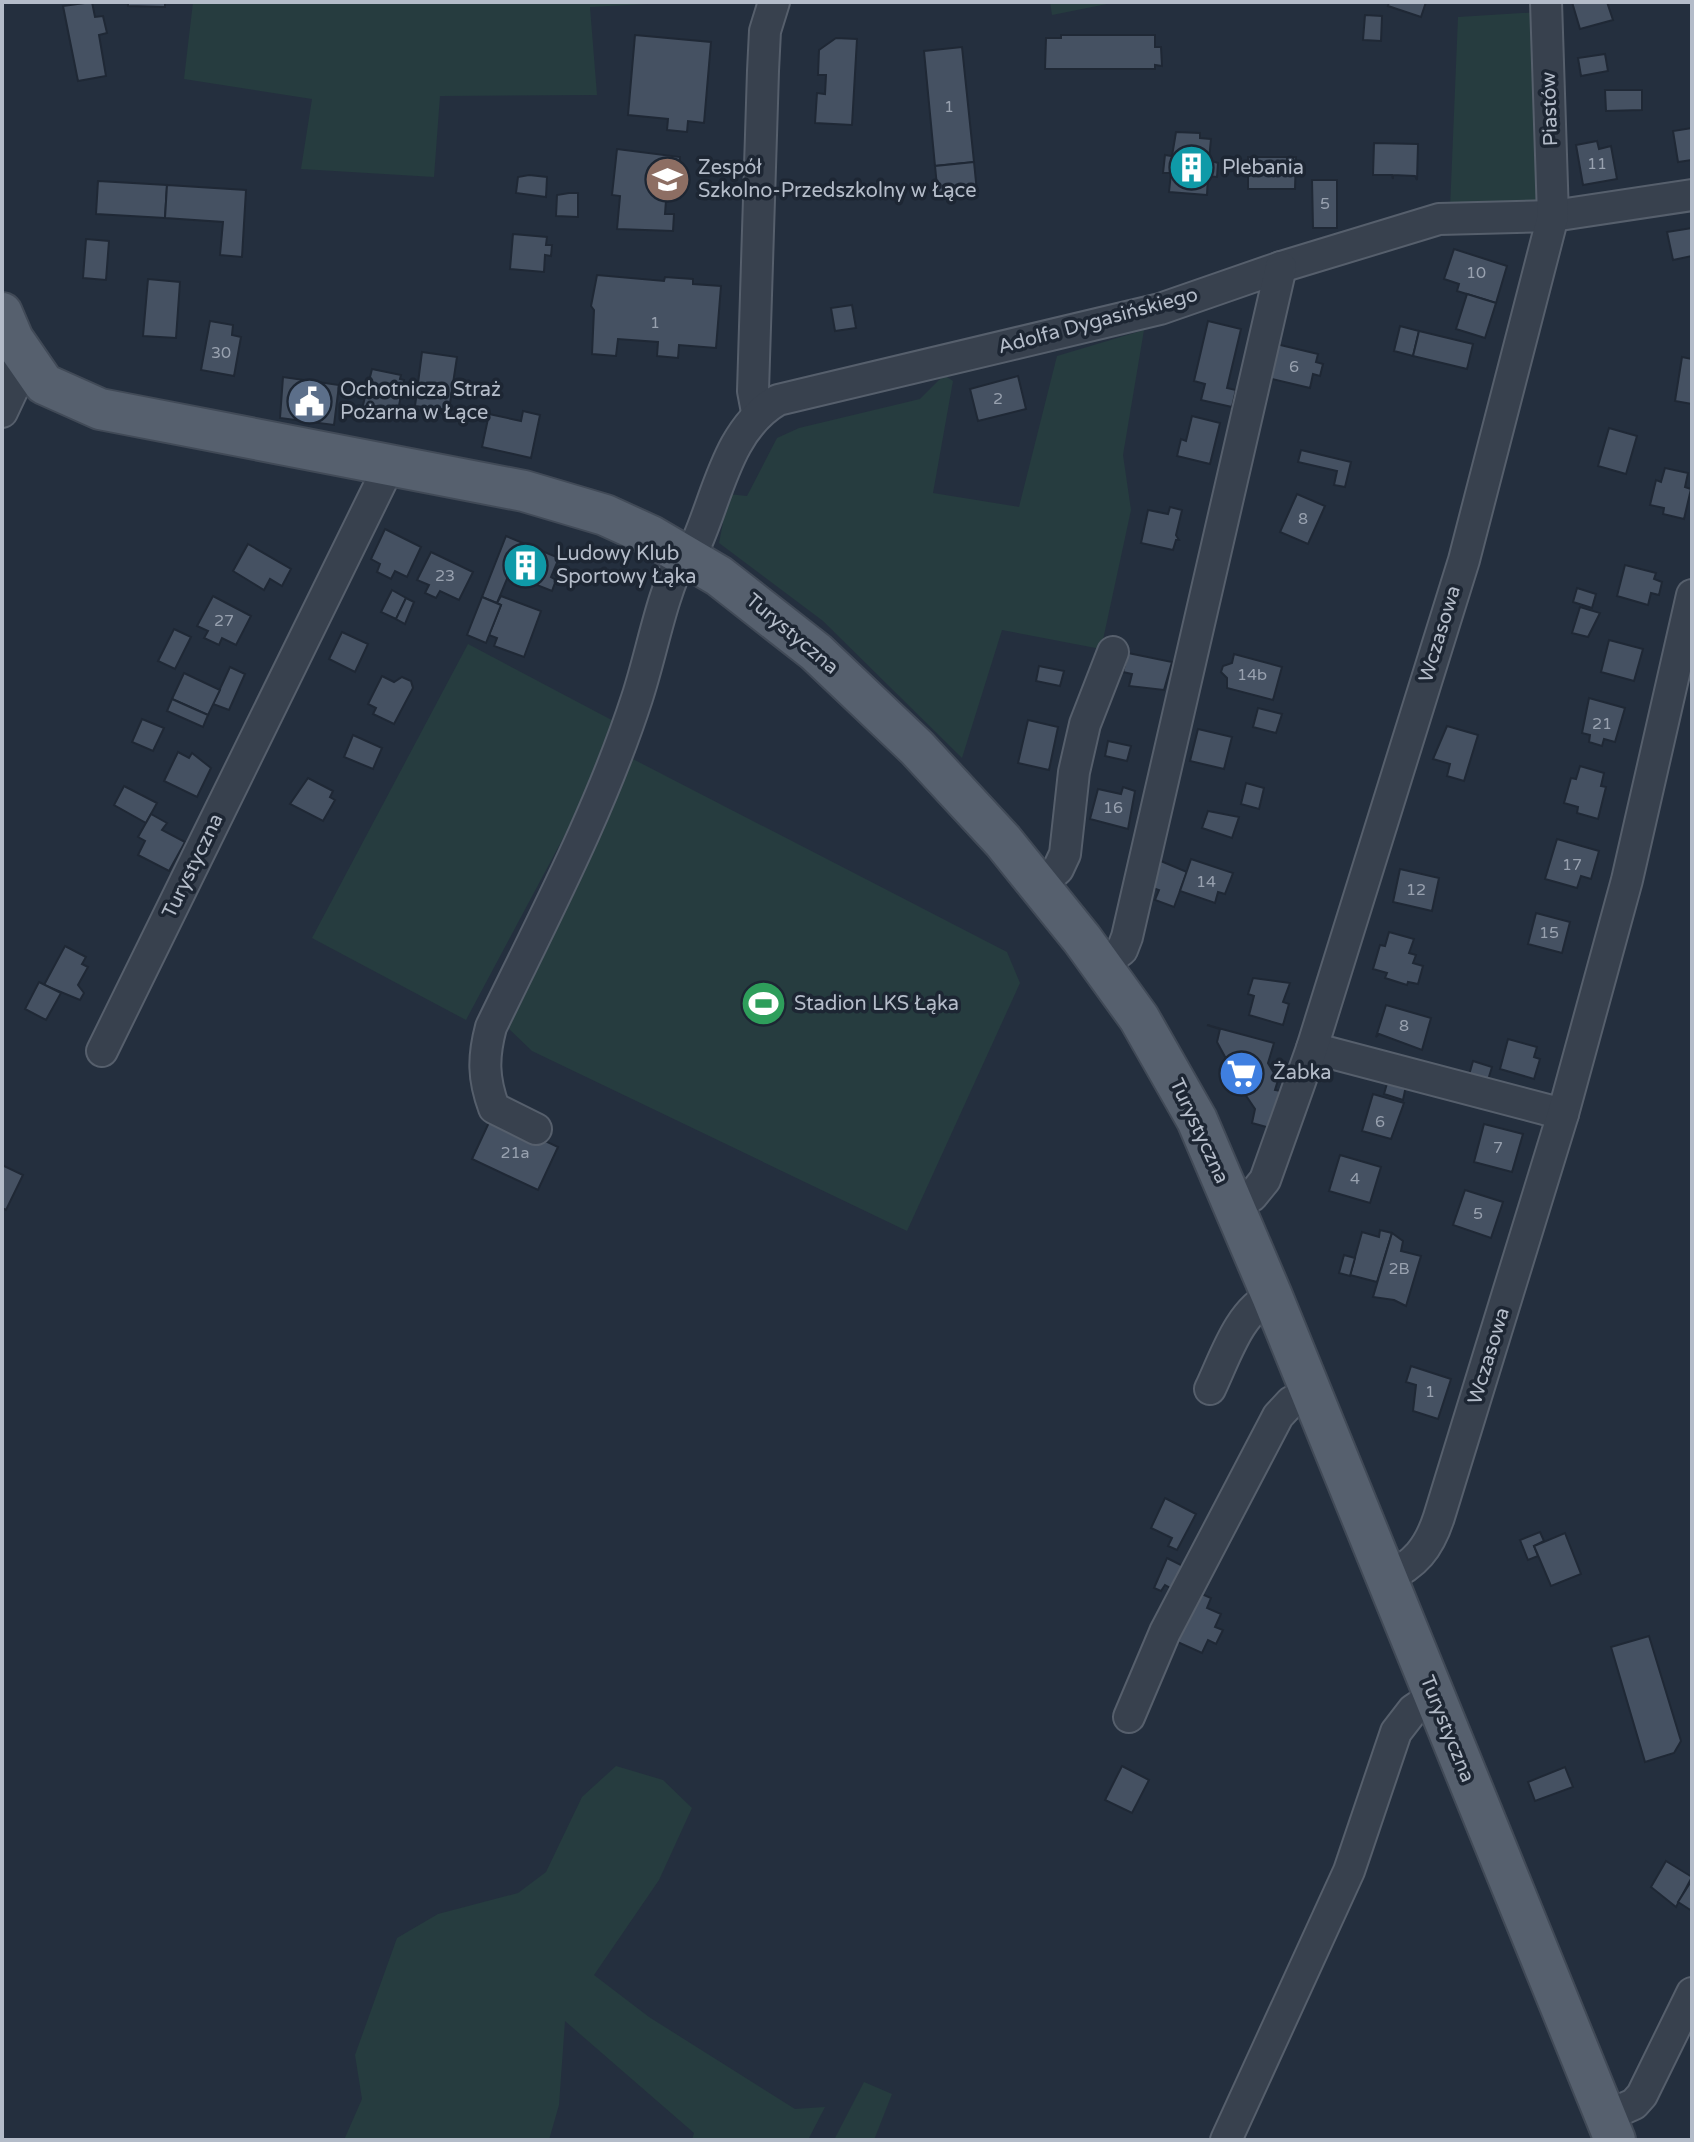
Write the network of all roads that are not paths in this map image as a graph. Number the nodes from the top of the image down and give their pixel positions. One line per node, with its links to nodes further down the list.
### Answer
1 (774, 2): 9 (street)
2 (1546, 2): 4 (street, Piastów)
3 (1692, 195): 4 (street, Adolfa Dygasińskiego)
4 (1553, 216): 5 (street, Adolfa Dygasińskiego); 16 (street, Wczasowa)
5 (1281, 267): 9 (street, Adolfa Dygasińskiego); 15 (street)
6 (2, 313): 7 (main road, Turystyczna)
7 (14, 362): 8 (street); 10 (main road, Turystyczna)
8 (2, 412)
9 (757, 412): 11 (street)
10 (390, 464): 11 (main road, Turystyczna); 17 (street, Turystyczna)
11 (686, 555): 14 (main road, Turystyczna); 19 (street)
12 (1692, 595): 18 (street, Wczasowa)
13 (1113, 652): 14 (street)
14 (1040, 885): 15 (main road, Turystyczna)
15 (1102, 965): 20 (main road, Turystyczna)
16 (1312, 1048): 18 (street); 20 (street, Wczasowa)
17 (102, 1051)
18 (1563, 1114): 24 (street, Wczasowa)
19 (536, 1129)
20 (1234, 1204): 21 (main road, Turystyczna)
21 (1272, 1296): 22 (street); 23 (main road, Turystyczna)
22 (1210, 1389)
23 (1311, 1393): 24 (main road, Turystyczna); 26 (street)
24 (1386, 1578): 25 (main road, Turystyczna)
25 (1434, 1696): 28 (main road, Turystyczna); 29 (street)
26 (1129, 1717)
27 (1692, 1993): 28 (street)
28 (1610, 2129)
29 (1226, 2140)

